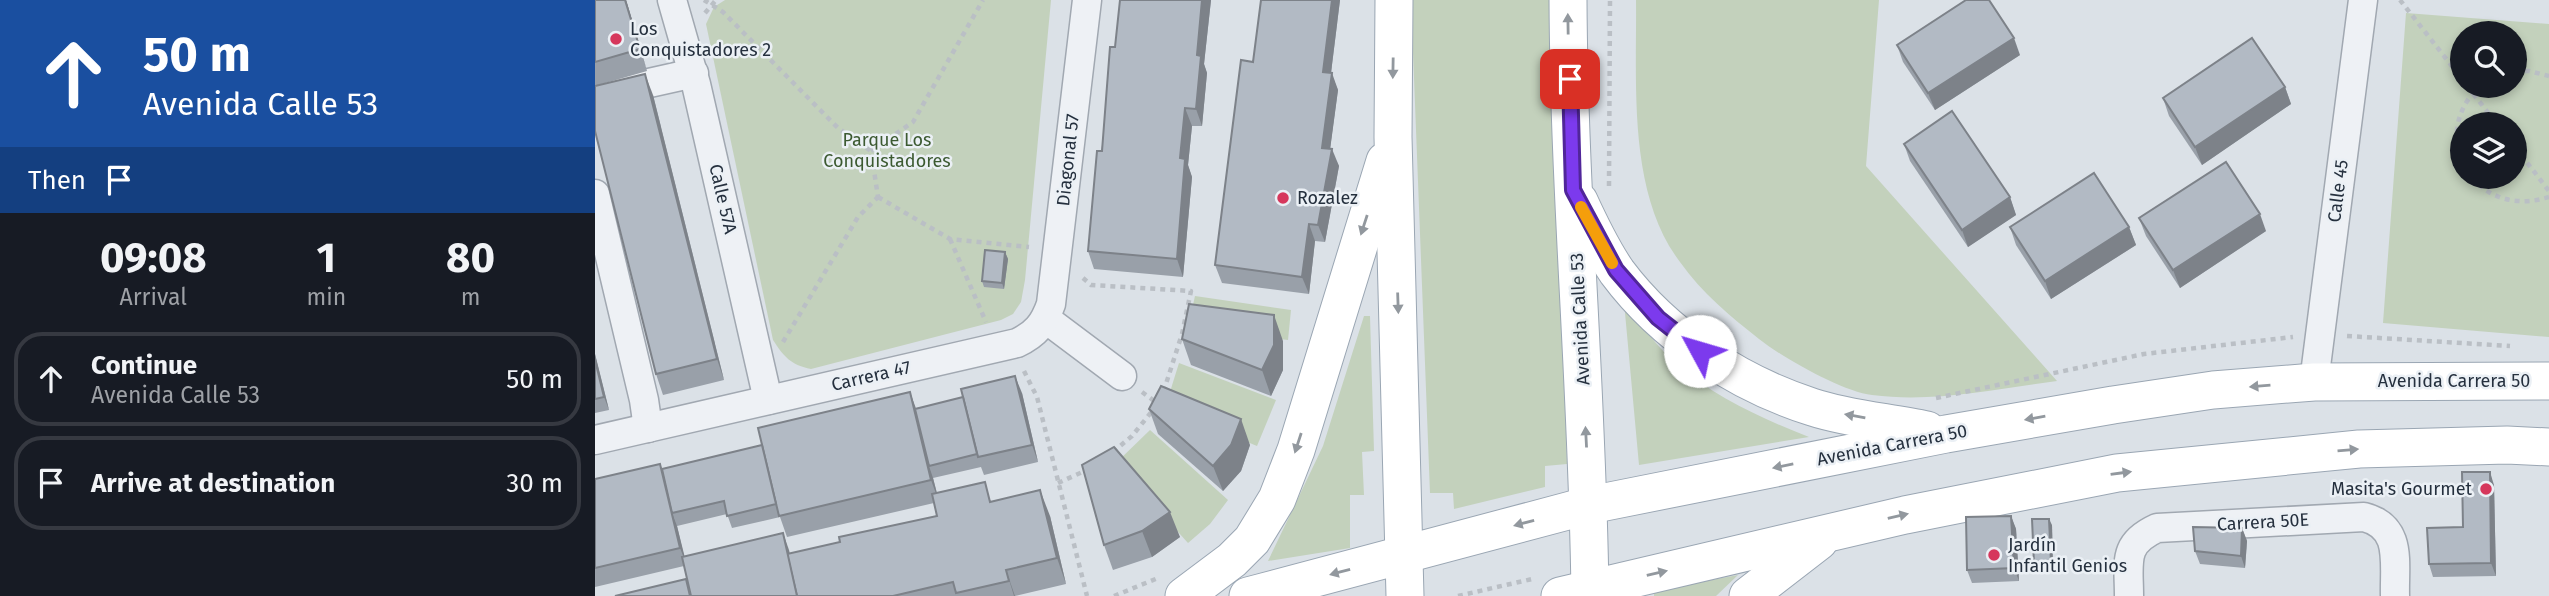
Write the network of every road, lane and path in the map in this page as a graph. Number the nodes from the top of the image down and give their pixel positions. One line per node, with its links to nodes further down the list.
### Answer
1 (672, 0): 15 (street, Calle 57A)
2 (704, 0): 11 (path)
3 (716, 0): 11 (path)
4 (983, 0): 21 (path)
5 (1087, 0): 31 (street, Diagonal 57)
6 (1394, 0): 20 (main road, one-way to 20)
7 (1568, 0): 25 (main road, Avenida Calle 53, one-way to 7)
8 (1610, 0): 23 (path)
9 (2363, 0): 35 (street, Calle 45)
10 (2400, 0): 13 (path)
11 (709, 4): 12 (path); 21 (path)
12 (702, 25)
13 (2450, 64)
14 (2527, 71): 16 (path)
15 (694, 73): 17 (street); 42 (street, Calle 57A)
16 (2549, 76)
17 (595, 95)
18 (2477, 98): 19 (path)
19 (2488, 112)
20 (1392, 137): 53 (main road, one-way to 53); 54 (main road, one-way to 54)
21 (871, 151): 28 (path)
22 (2527, 163): 26 (path)
23 (1609, 189)
24 (2486, 189): 29 (path)
25 (1573, 190): 45 (main road, one-way to 25); 51 (main road, Avenida Calle 53, one-way to 25)
26 (2549, 191)
27 (595, 194): 44 (street)
28 (878, 197): 30 (path); 36 (path)
29 (2549, 197)
30 (950, 239): 31 (path); 34 (path)
31 (1059, 245): 33 (street, Diagonal 57)
32 (1084, 279): 48 (path)
33 (1046, 319): 38 (street); 42 (street, Carrera 47)
34 (990, 331)
35 (2320, 335): 37 (path); 41 (street, Calle 45); 43 (path)
36 (780, 346)
37 (2522, 346)
38 (1122, 376)
39 (1026, 377): 50 (path)
40 (2549, 381): 41 (main road, Avenida Carrera 50)
41 (2313, 382): 45 (main road, Avenida Carrera 50, one-way to 45)
42 (768, 400): 44 (street, Carrera 47)
43 (1927, 400)
44 (648, 428): 46 (street, Carrera 47)
45 (1946, 434): 51 (main road, Avenida Carrera 50, one-way to 51)
46 (595, 440)
47 (2549, 447): 52 (main road, one-way to 47)
48 (1102, 461)
49 (1092, 467): 50 (path)
50 (1058, 483): 56 (path)
51 (1590, 505): 53 (main road, Avenida Carrera 50, one-way to 53); 55 (main road, Avenida Calle 53)
52 (1832, 533): 55 (main road, one-way to 52); 60 (main road)
53 (1406, 555): 58 (main road, Avenida Carrera 50, one-way to 58); 59 (main road)
54 (1173, 586): 57 (path)
55 (1580, 594)
56 (1087, 596)
57 (1114, 596)
58 (1248, 596)
59 (1405, 596)
60 (1748, 596)
61 (2129, 596): 62 (street, Carrera 50E)
62 (2395, 596)

